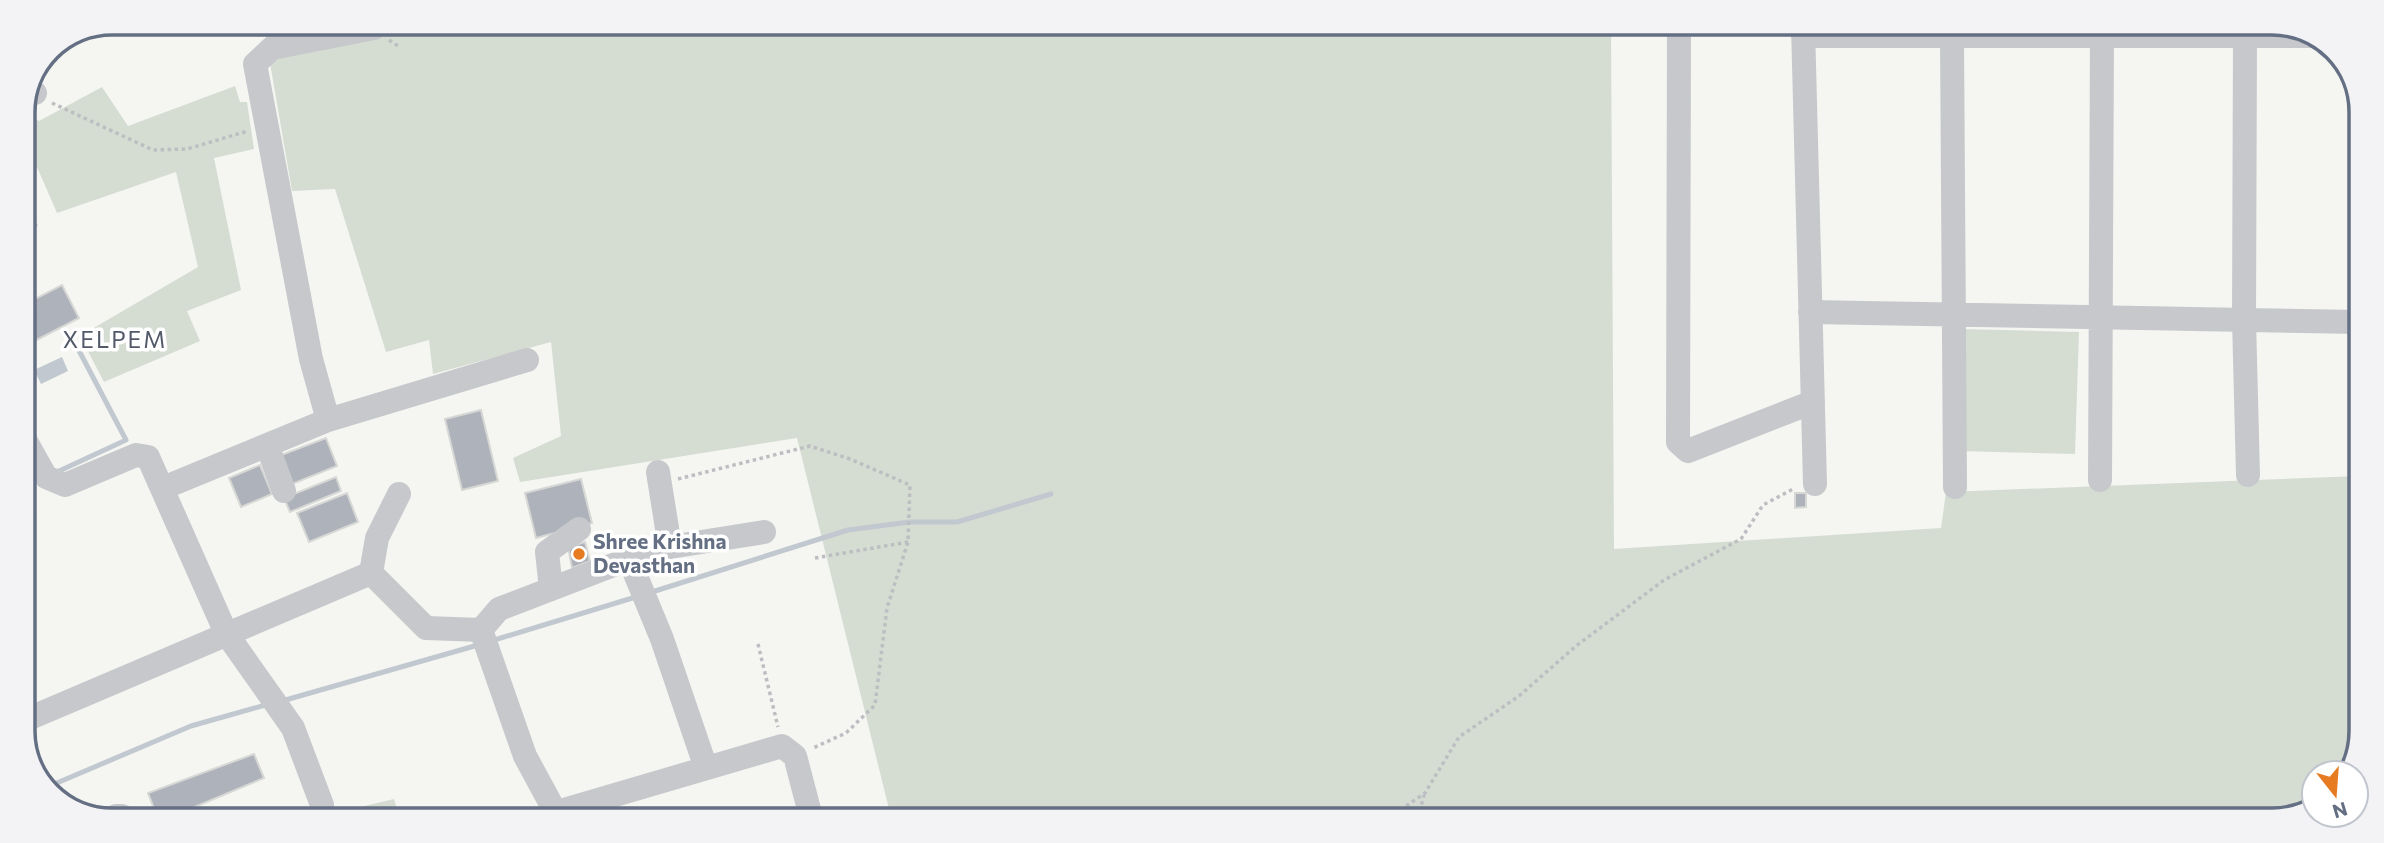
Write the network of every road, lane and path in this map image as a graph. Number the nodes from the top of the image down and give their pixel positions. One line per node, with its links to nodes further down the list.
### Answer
1 (338, 35): 10 (street)
2 (1679, 35): 17 (street)
3 (1803, 35): 11 (street)
4 (1922, 35): 5 (street)
5 (1952, 36): 6 (street); 12 (street)
6 (2102, 36): 7 (street); 13 (street)
7 (2245, 36): 8 (street); 14 (street)
8 (2282, 36)
9 (37, 93): 10 (path)
10 (267, 126): 18 (street)
11 (1810, 312): 12 (street); 17 (street)
12 (1952, 315): 13 (street); 25 (street)
13 (2101, 318): 14 (street); 23 (street)
14 (2244, 320): 15 (street); 21 (street)
15 (2349, 321)
16 (527, 360): 18 (street)
17 (1813, 402): 24 (street)
18 (328, 420): 19 (street)
19 (267, 445): 26 (street); 27 (street)
20 (35, 457): 26 (street)
21 (2248, 475)
22 (660, 478): 31 (path); 32 (street)
23 (2100, 480)
24 (1815, 484): 43 (path)
25 (1955, 487)
26 (163, 488): 38 (street)
27 (284, 491)
28 (399, 494): 35 (street)
29 (579, 529): 36 (street)
30 (764, 532): 32 (street)
31 (908, 542): 33 (path); 41 (path)
32 (670, 547): 34 (street)
33 (815, 558)
34 (629, 559): 36 (street); 42 (street)
35 (371, 573): 37 (street); 38 (street)
36 (551, 589): 37 (street)
37 (481, 630): 45 (street)
38 (226, 633): 40 (street); 44 (street)
39 (758, 643): 41 (path)
40 (35, 716)
41 (789, 751): 42 (street); 47 (street)
42 (706, 768): 46 (street)
43 (1425, 793): 48 (path); 49 (path)
44 (322, 805)
45 (554, 808)
46 (576, 808)
47 (808, 808)
48 (1403, 808)
49 (1421, 808)

